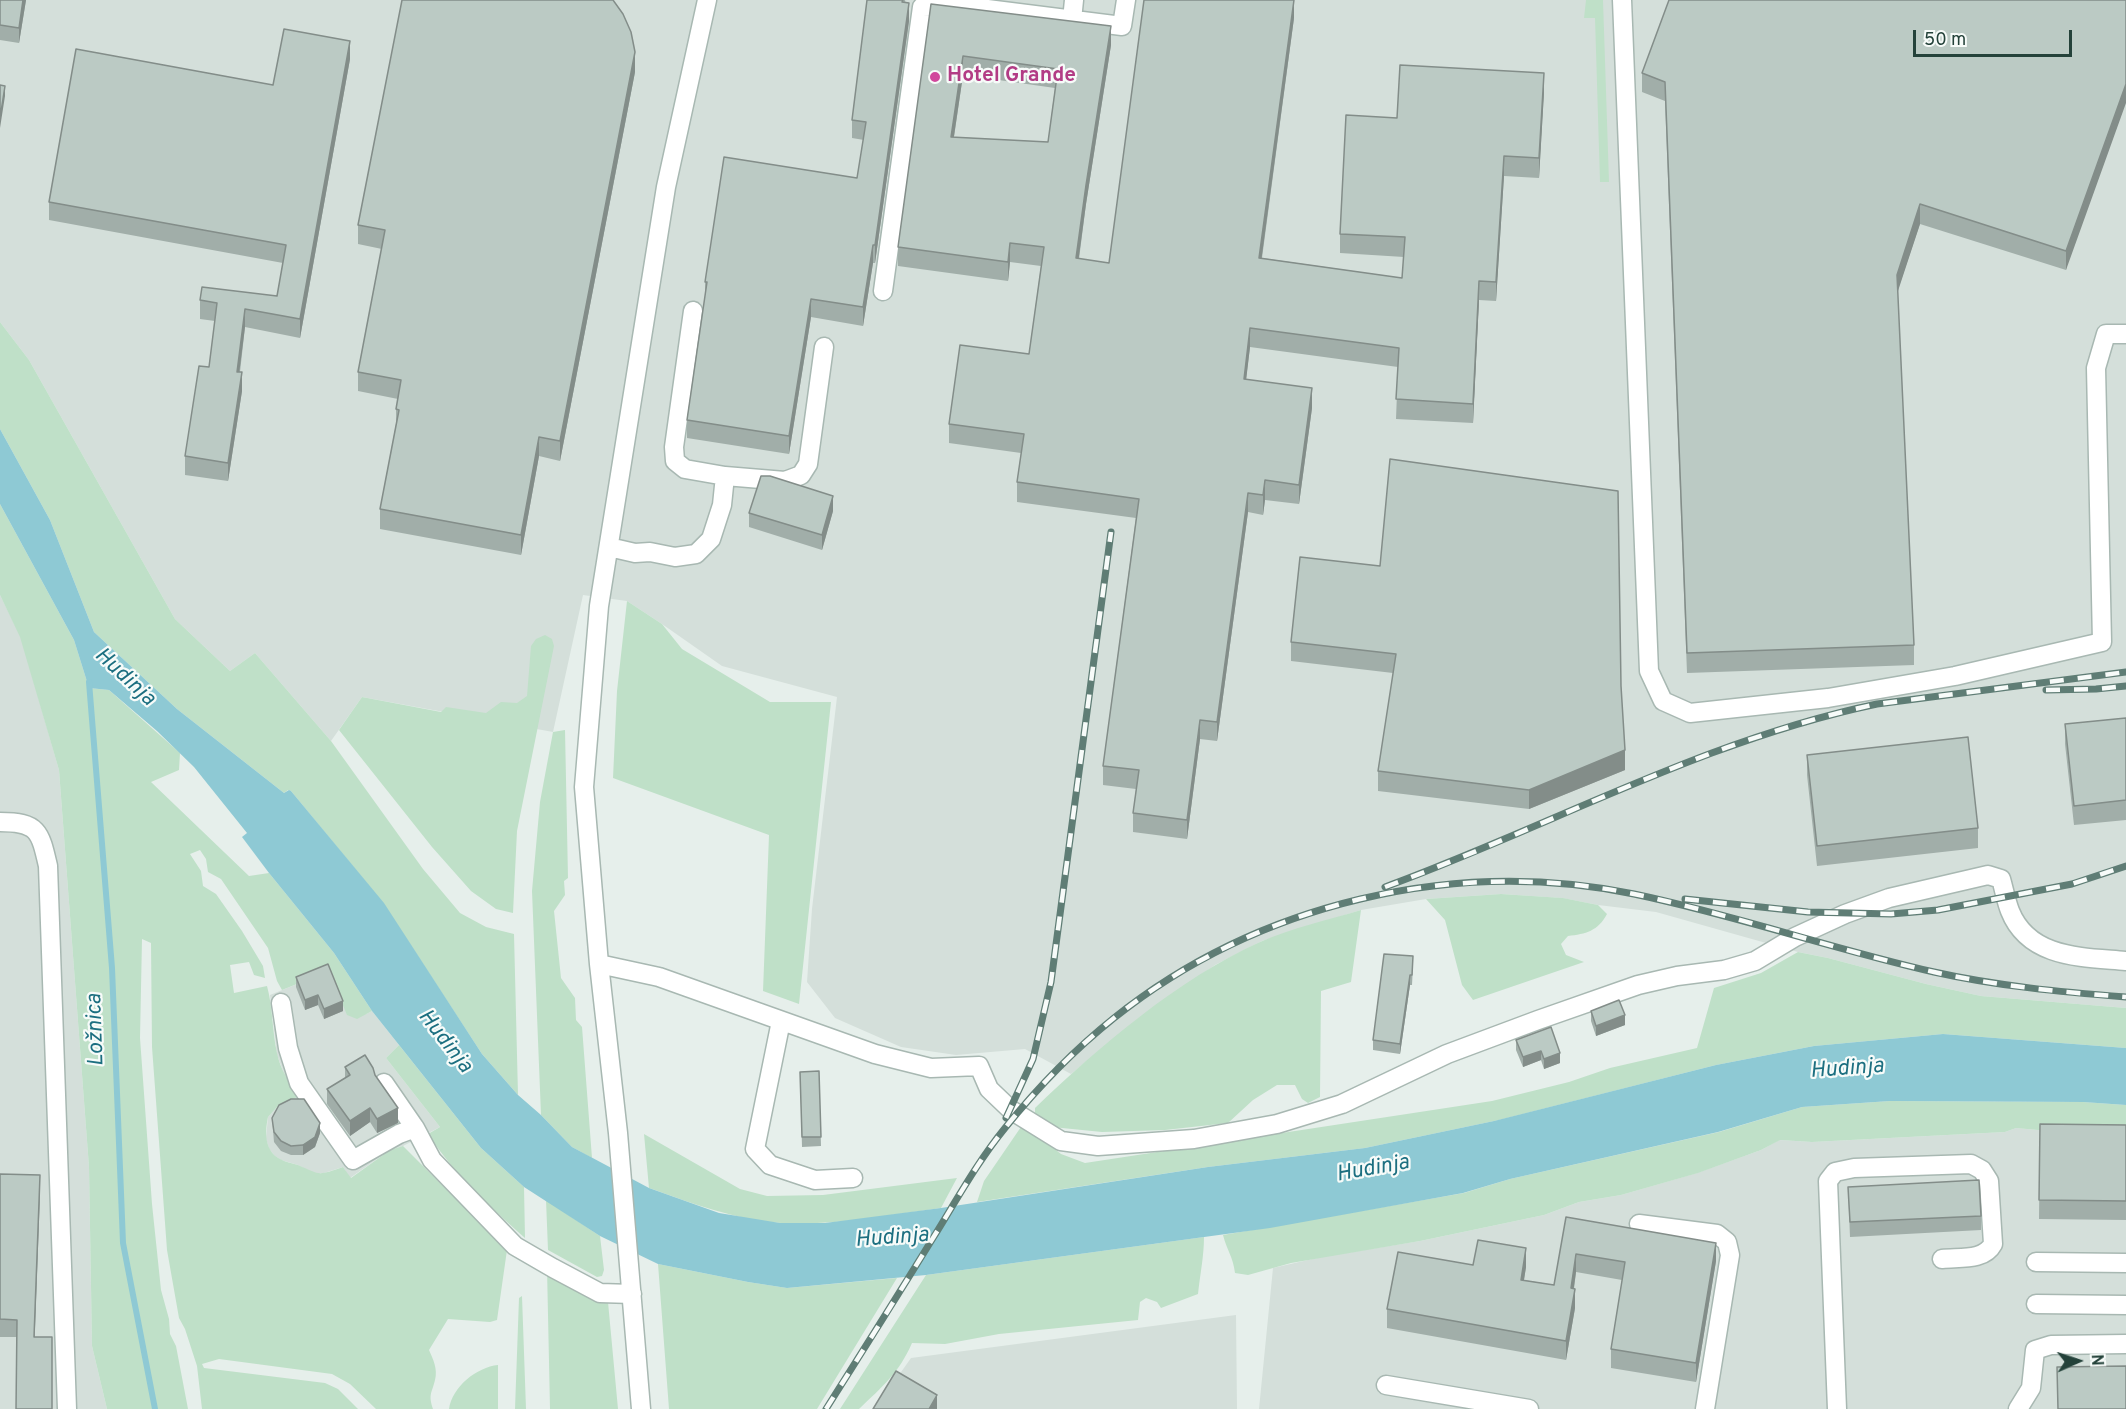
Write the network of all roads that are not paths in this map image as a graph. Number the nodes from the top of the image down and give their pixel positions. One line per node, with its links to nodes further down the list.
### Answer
1 (707, 0): 13 (street)
2 (1074, 0): 7 (street)
3 (1126, 0): 7 (street)
4 (1622, 0): 10 (street)
5 (965, 3): 6 (street); 8 (street)
6 (1025, 7): 7 (street)
7 (1072, 20)
8 (883, 291)
9 (693, 311): 12 (street)
10 (2126, 334)
11 (824, 348): 12 (street)
12 (725, 476): 13 (street)
13 (609, 547): 16 (street)
14 (0, 822): 31 (street)
15 (2126, 961): 18 (street)
16 (599, 964): 18 (street); 26 (street)
17 (281, 1003): 20 (street)
18 (781, 1021): 21 (street)
19 (384, 1083): 20 (street)
20 (415, 1128): 26 (street)
21 (853, 1178)
22 (1639, 1224): 34 (street)
23 (1942, 1258): 35 (street)
24 (2036, 1262): 25 (street)
25 (2126, 1263)
26 (632, 1289): 32 (street)
27 (2036, 1304): 28 (street)
28 (2126, 1305)
29 (2126, 1344): 36 (street)
30 (1386, 1385): 33 (street)
31 (67, 1409)
32 (641, 1409)
33 (1528, 1409)
34 (1705, 1409)
35 (1837, 1409)
36 (2018, 1409)

